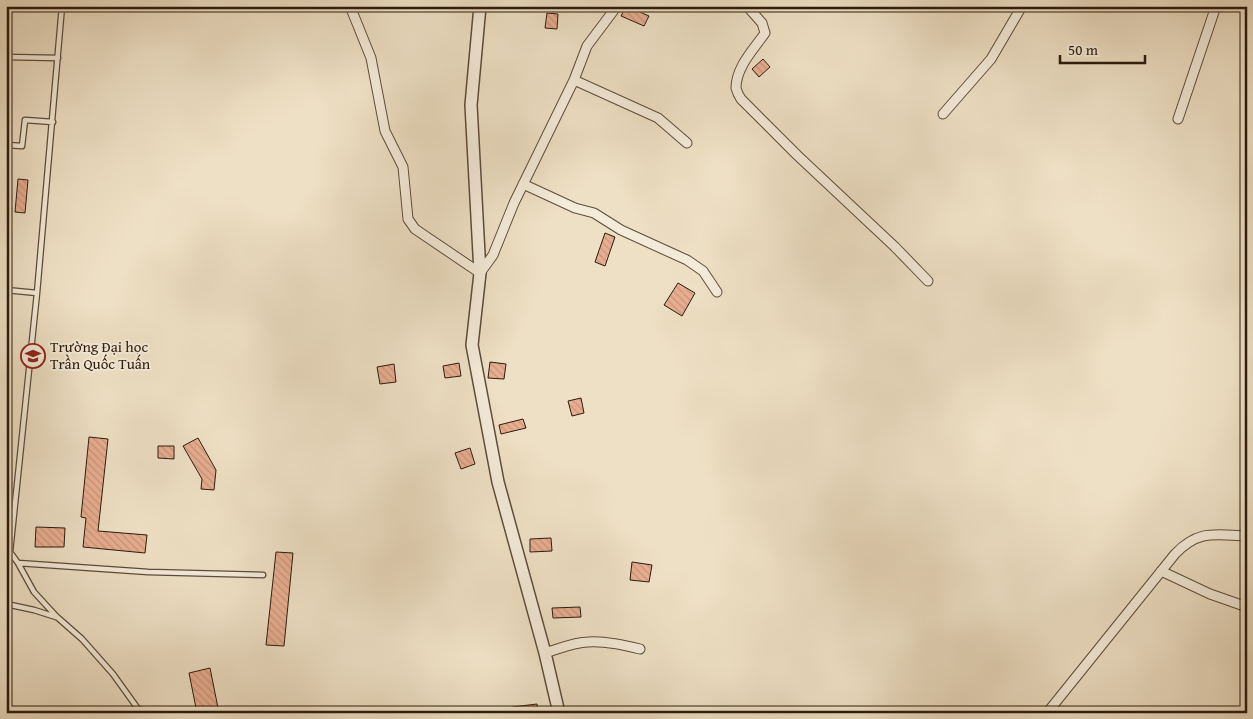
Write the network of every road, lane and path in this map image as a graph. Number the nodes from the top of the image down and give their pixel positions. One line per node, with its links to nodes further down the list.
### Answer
1 (62, 6): 9 (lane)
2 (350, 6): 17 (street)
3 (480, 6): 17 (street)
4 (617, 6): 10 (street)
5 (747, 6): 18 (street)
6 (1022, 6): 11 (street)
7 (1216, 6): 12 (street)
8 (6, 57): 9 (lane)
9 (58, 58): 13 (lane)
10 (574, 80): 14 (street); 16 (street)
11 (943, 114)
12 (1178, 119)
13 (53, 122): 15 (lane); 21 (lane)
14 (687, 142)
15 (6, 145)
16 (523, 184): 17 (street); 20 (street)
17 (480, 273): 32 (street)
18 (928, 281)
19 (6, 290): 21 (lane)
20 (716, 292)
21 (37, 293): 23 (lane)
22 (1247, 536): 26 (street)
23 (10, 552): 24 (lane); 25 (lane)
24 (6, 559)
25 (18, 563): 27 (lane); 30 (lane)
26 (1161, 571): 29 (street); 35 (street)
27 (263, 576)
28 (6, 604): 30 (lane)
29 (1247, 607)
30 (57, 618): 33 (lane)
31 (640, 649): 32 (street)
32 (545, 653): 34 (street)
33 (141, 713)
34 (560, 713)
35 (1047, 713)

